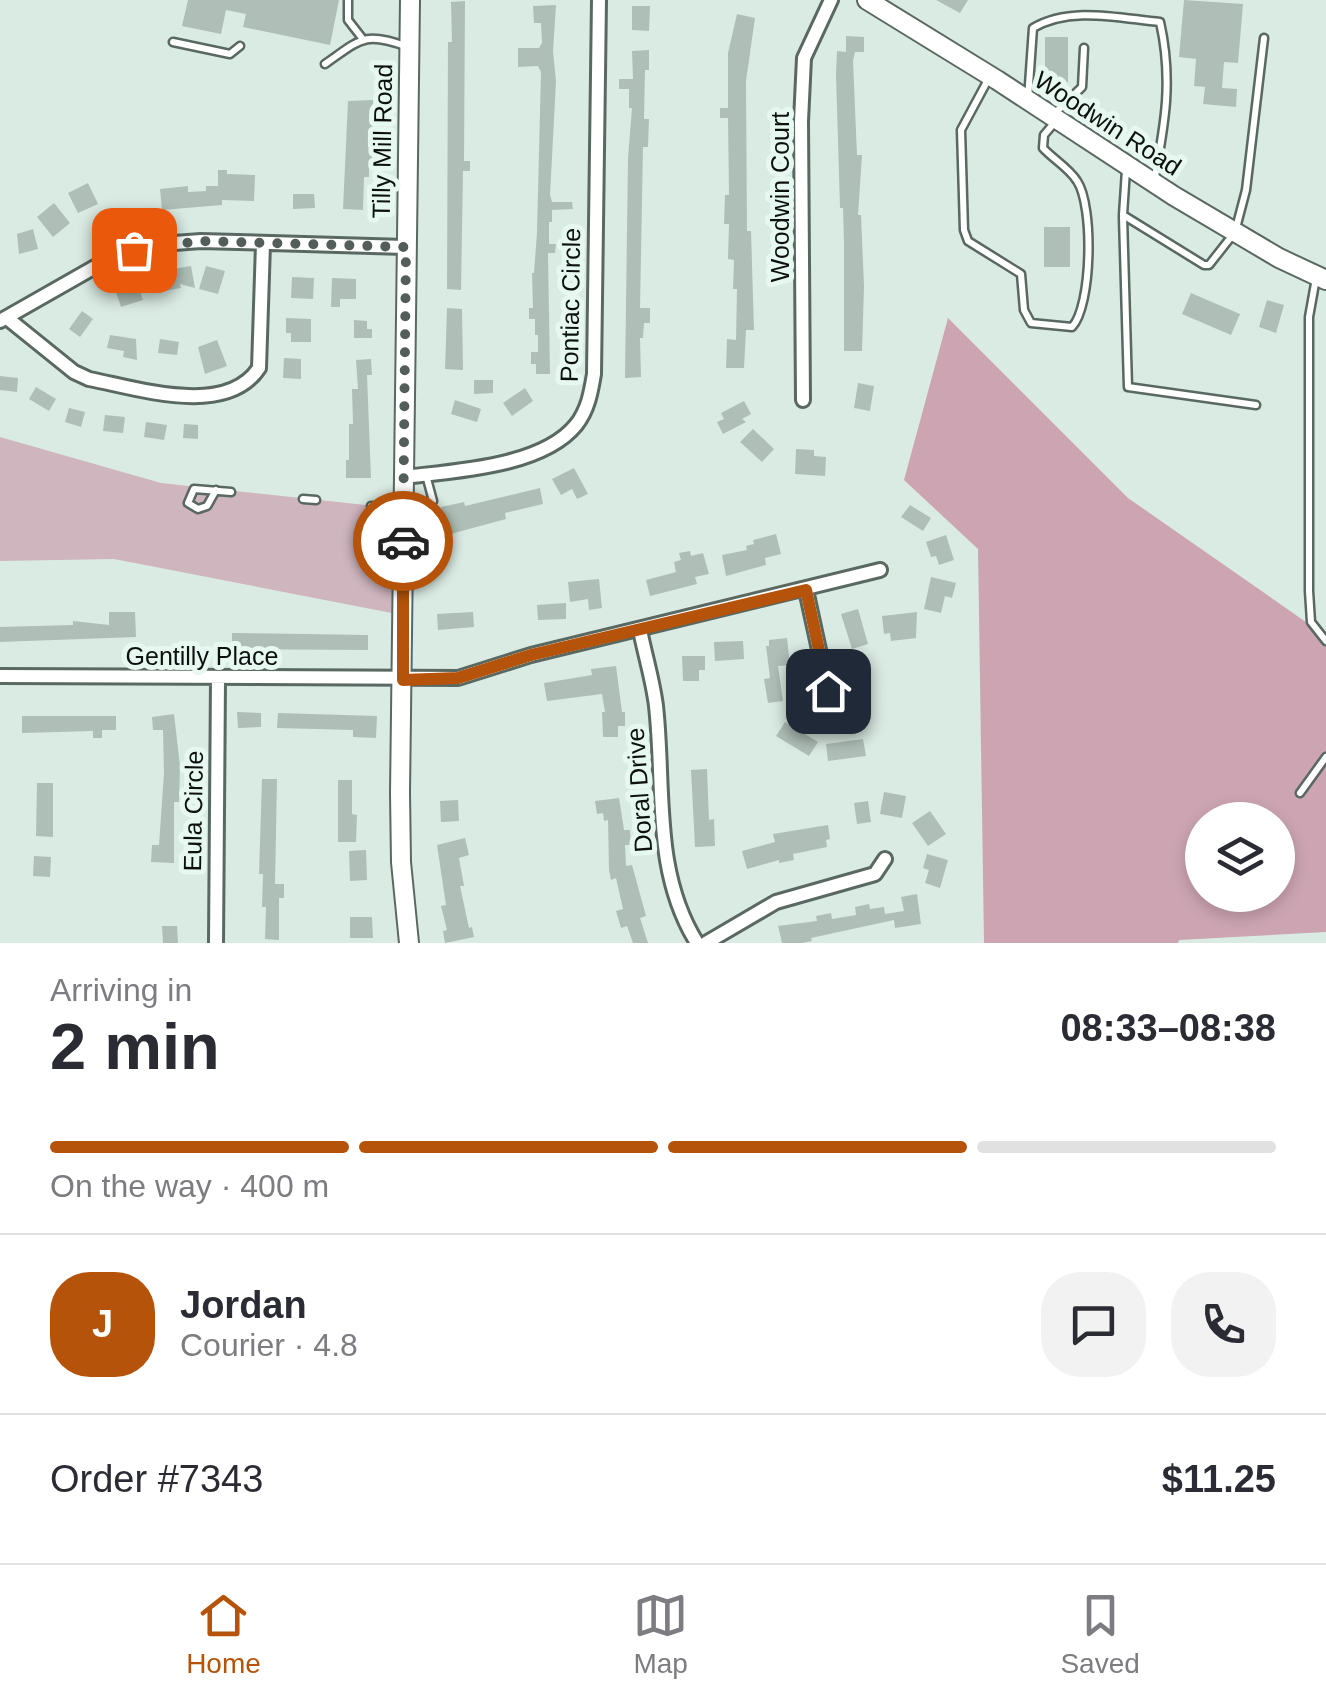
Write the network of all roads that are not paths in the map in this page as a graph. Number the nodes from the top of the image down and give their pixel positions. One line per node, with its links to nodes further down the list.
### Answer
1 (348, 0): 7 (lane)
2 (410, 0): 10 (street, Tilly Mill Road)
3 (599, 0): 26 (street, Pontiac Circle)
4 (830, 0): 24 (street, Woodwin Court)
5 (867, 0): 13 (street, Woodwin Road)
6 (1264, 38): 19 (lane)
7 (362, 39): 10 (lane); 12 (lane)
8 (173, 42): 9 (lane)
9 (240, 46)
10 (409, 48): 21 (street, Tilly Mill Road)
11 (1084, 48): 15 (lane)
12 (326, 64)
13 (990, 75): 14 (street, Woodwin Road); 15 (lane)
14 (1028, 100): 15 (street, Woodwin Road); 17 (lane)
15 (1055, 118): 16 (street, Woodwin Road)
16 (1126, 164): 17 (street, Woodwin Road); 18 (lane)
17 (1154, 183): 19 (street, Woodwin Road)
18 (1123, 216): 19 (lane); 25 (lane)
19 (1235, 232): 22 (street, Woodwin Road)
20 (263, 244): 21 (street); 23 (street); 23 (street)
21 (406, 247): 27 (street, Tilly Mill Road)
22 (1321, 278): 38 (lane)
23 (4, 319)
24 (804, 400)
25 (1256, 406)
26 (426, 474): 27 (street, Pontiac Circle); 32 (lane)
27 (404, 476): 34 (street, Tilly Mill Road)
28 (216, 490): 28 (lane); 29 (lane)
29 (231, 492)
30 (303, 499): 31 (lane)
31 (316, 500)
32 (432, 502)
33 (371, 506): 34 (lane)
34 (403, 509): 41 (street, Tilly Mill Road)
35 (880, 570): 36 (street, Gentilly Place)
36 (806, 590): 37 (street, Gentilly Place); 42 (street)
37 (640, 630): 41 (street, Gentilly Place); 48 (street, Doral Drive)
38 (1326, 641)
39 (0, 676): 40 (street, Gentilly Place)
40 (218, 679): 41 (street, Gentilly Place); 46 (street, Eula Circle)
41 (403, 680): 47 (street, Tilly Mill Road)
42 (828, 691)
43 (1326, 757): 44 (lane)
44 (1300, 794)
45 (885, 859): 49 (street)
46 (216, 943)
47 (409, 943)
48 (697, 943)
49 (706, 943)

